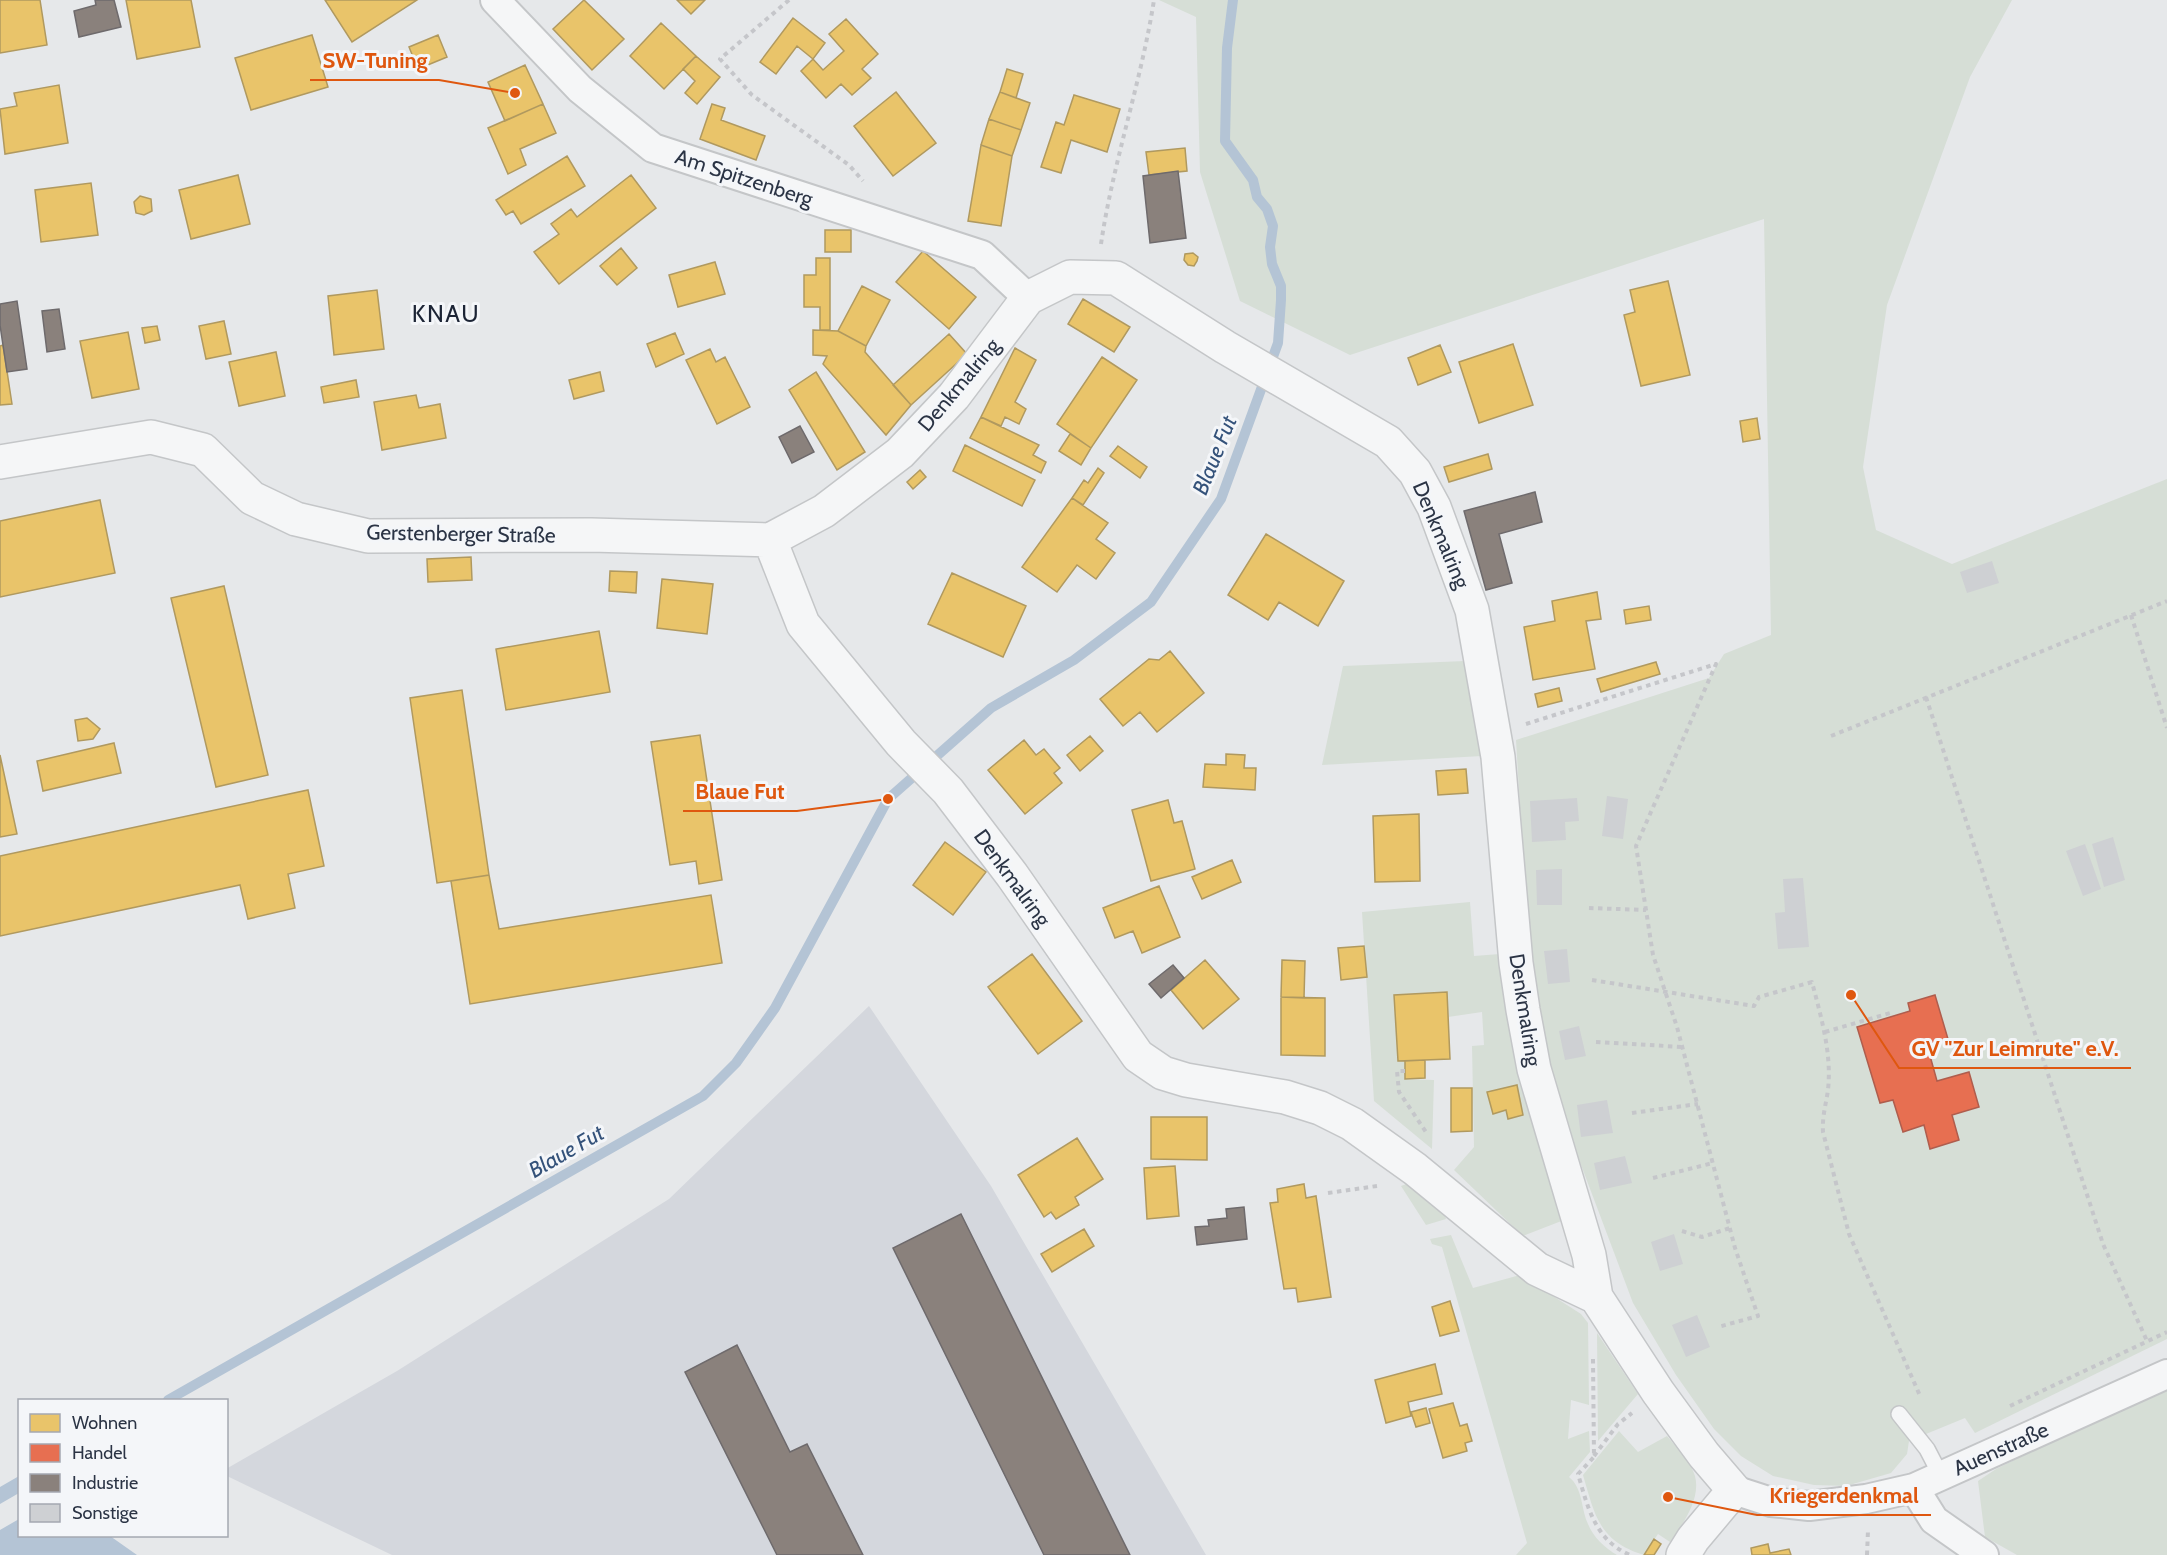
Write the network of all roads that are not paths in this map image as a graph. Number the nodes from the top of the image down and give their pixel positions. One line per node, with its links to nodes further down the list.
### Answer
1 (495, 0): 2 (street, Am Spitzenberg)
2 (1028, 298): 4 (street, Denkmalring); 5 (street, Denkmalring)
3 (0, 462): 4 (street, Gerstenberger Straße)
4 (770, 540): 5 (street, Denkmalring)
5 (1602, 1304): 10 (street, Denkmalring)
6 (2167, 1374): 8 (street, Auenstraße)
7 (1899, 1414): 8 (lane)
8 (1941, 1476): 9 (street, Auenstraße)
9 (1914, 1488): 10 (street, Auenstraße); 12 (street)
10 (1734, 1490): 11 (street)
11 (1683, 1555)
12 (1984, 1555)

